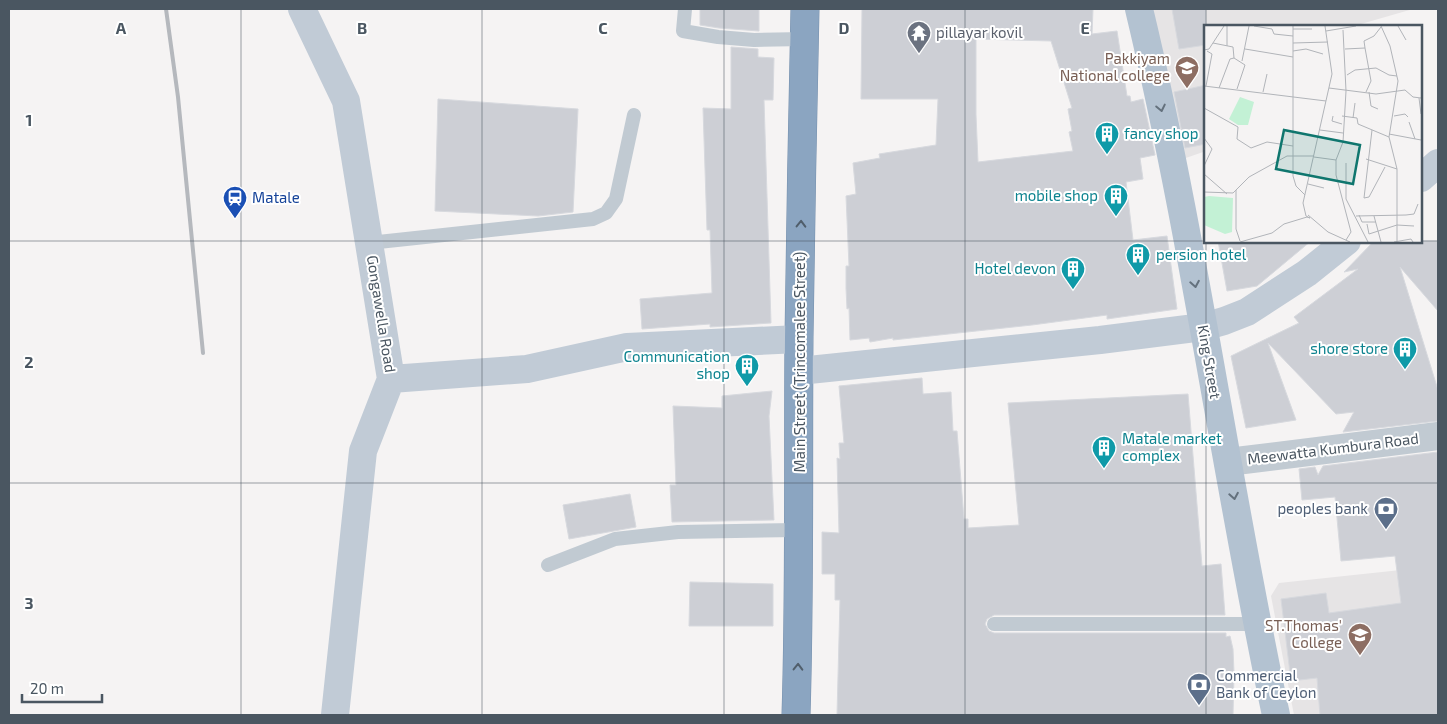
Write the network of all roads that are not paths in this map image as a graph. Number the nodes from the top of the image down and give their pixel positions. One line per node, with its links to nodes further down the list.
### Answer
1 (302, 9): 10 (street, Gongawella Road)
2 (685, 9): 5 (lane)
3 (805, 9): 5 (highway, Main Street (Trincomalee Street))
4 (1140, 9): 11 (main road, King Street, one-way to 11)
5 (804, 39): 12 (highway, Main Street (Trincomalee Street), one-way to 5)
6 (634, 115): 10 (lane)
7 (1438, 163): 8 (street)
8 (1422, 177)
9 (1346, 242): 11 (street)
10 (369, 243): 14 (street, Gongawella Road)
11 (1203, 328): 13 (street); 16 (main road, King Street)
12 (799, 339): 13 (highway, Main Street (Trincomalee Street)); 14 (street)
13 (799, 370): 17 (highway, Main Street (Trincomalee Street))
14 (392, 379): 21 (street, Gongawella Road)
15 (1438, 436): 16 (street, Meewatta Kumbura Road)
16 (1228, 462): 20 (main road, King Street, one-way to 20)
17 (798, 530): 18 (lane); 22 (highway, Main Street (Trincomalee Street), one-way to 17)
18 (548, 565)
19 (994, 624): 20 (lane)
20 (1257, 624): 23 (main road, King Street)
21 (335, 715)
22 (796, 715)
23 (1276, 715)

